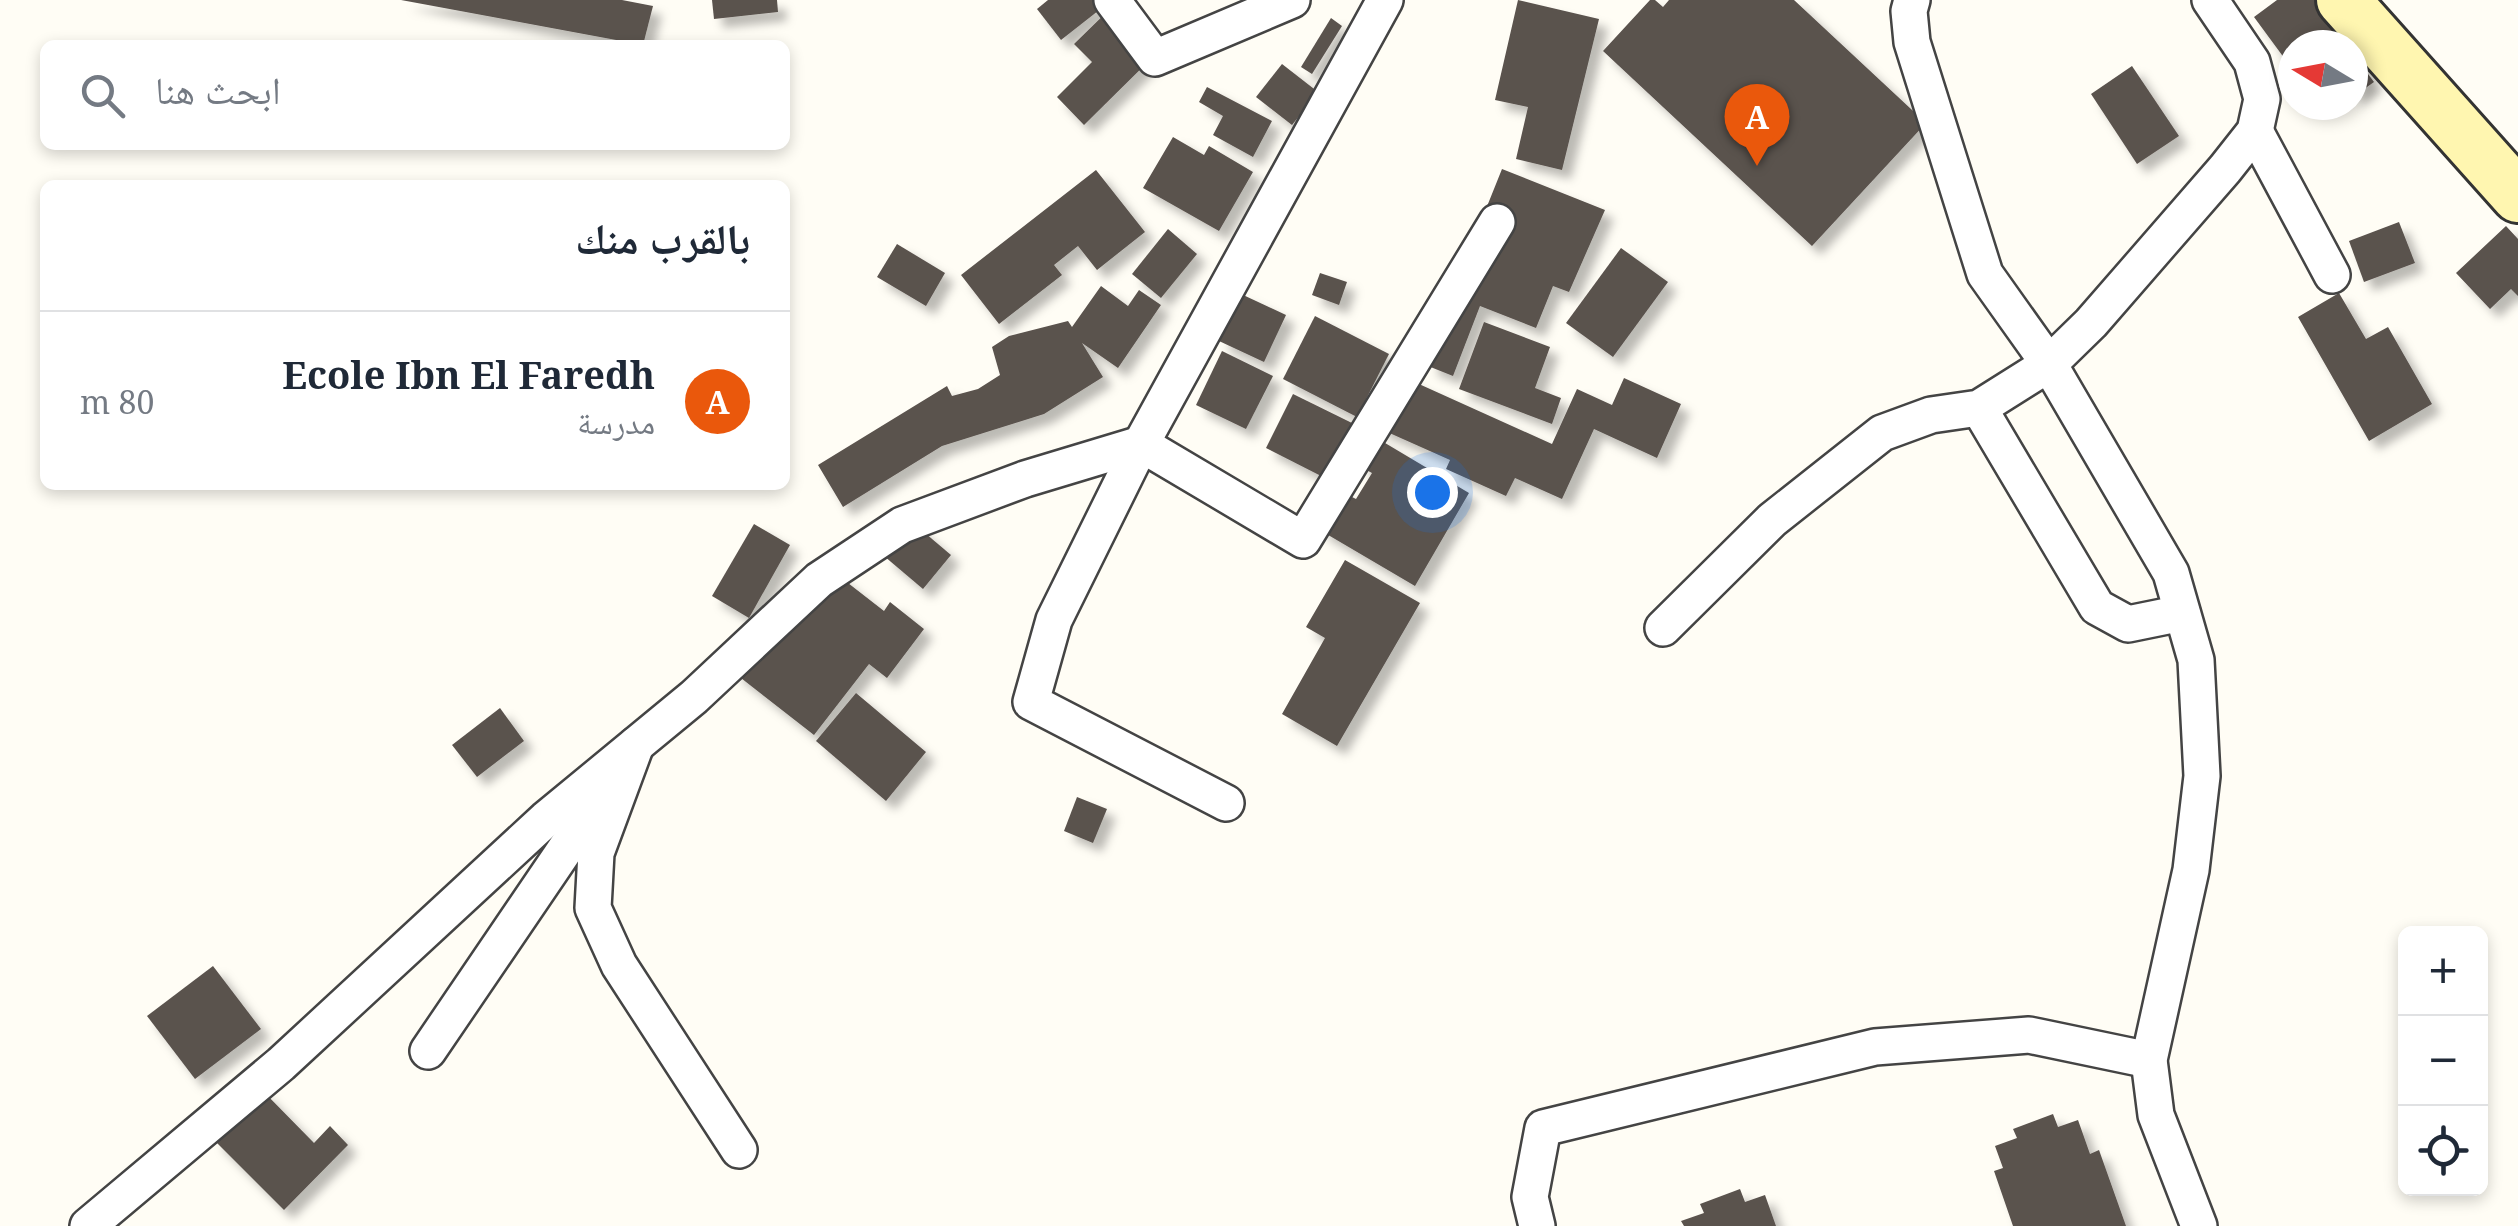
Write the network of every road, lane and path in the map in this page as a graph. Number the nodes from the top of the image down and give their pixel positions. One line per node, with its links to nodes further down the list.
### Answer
1 (1112, 0): 2 (street)
2 (1292, 0)
3 (1385, 0): 13 (street)
4 (1912, 0): 11 (street)
5 (2210, 0): 7 (street)
6 (2343, 0): 8 (main road)
7 (2254, 132): 10 (street); 11 (street)
8 (2518, 196)
9 (1496, 222): 13 (street)
10 (2332, 276)
11 (2049, 364): 12 (street); 14 (street)
12 (1979, 408): 14 (street); 15 (street)
13 (1141, 444): 16 (street); 17 (street)
14 (2182, 614): 19 (street)
15 (1662, 628)
16 (636, 745): 18 (street); 20 (street); 21 (street)
17 (1226, 803)
18 (428, 1051)
19 (2150, 1060): 22 (street); 23 (street)
20 (739, 1150)
21 (88, 1226)
22 (1537, 1226)
23 (2200, 1226)

